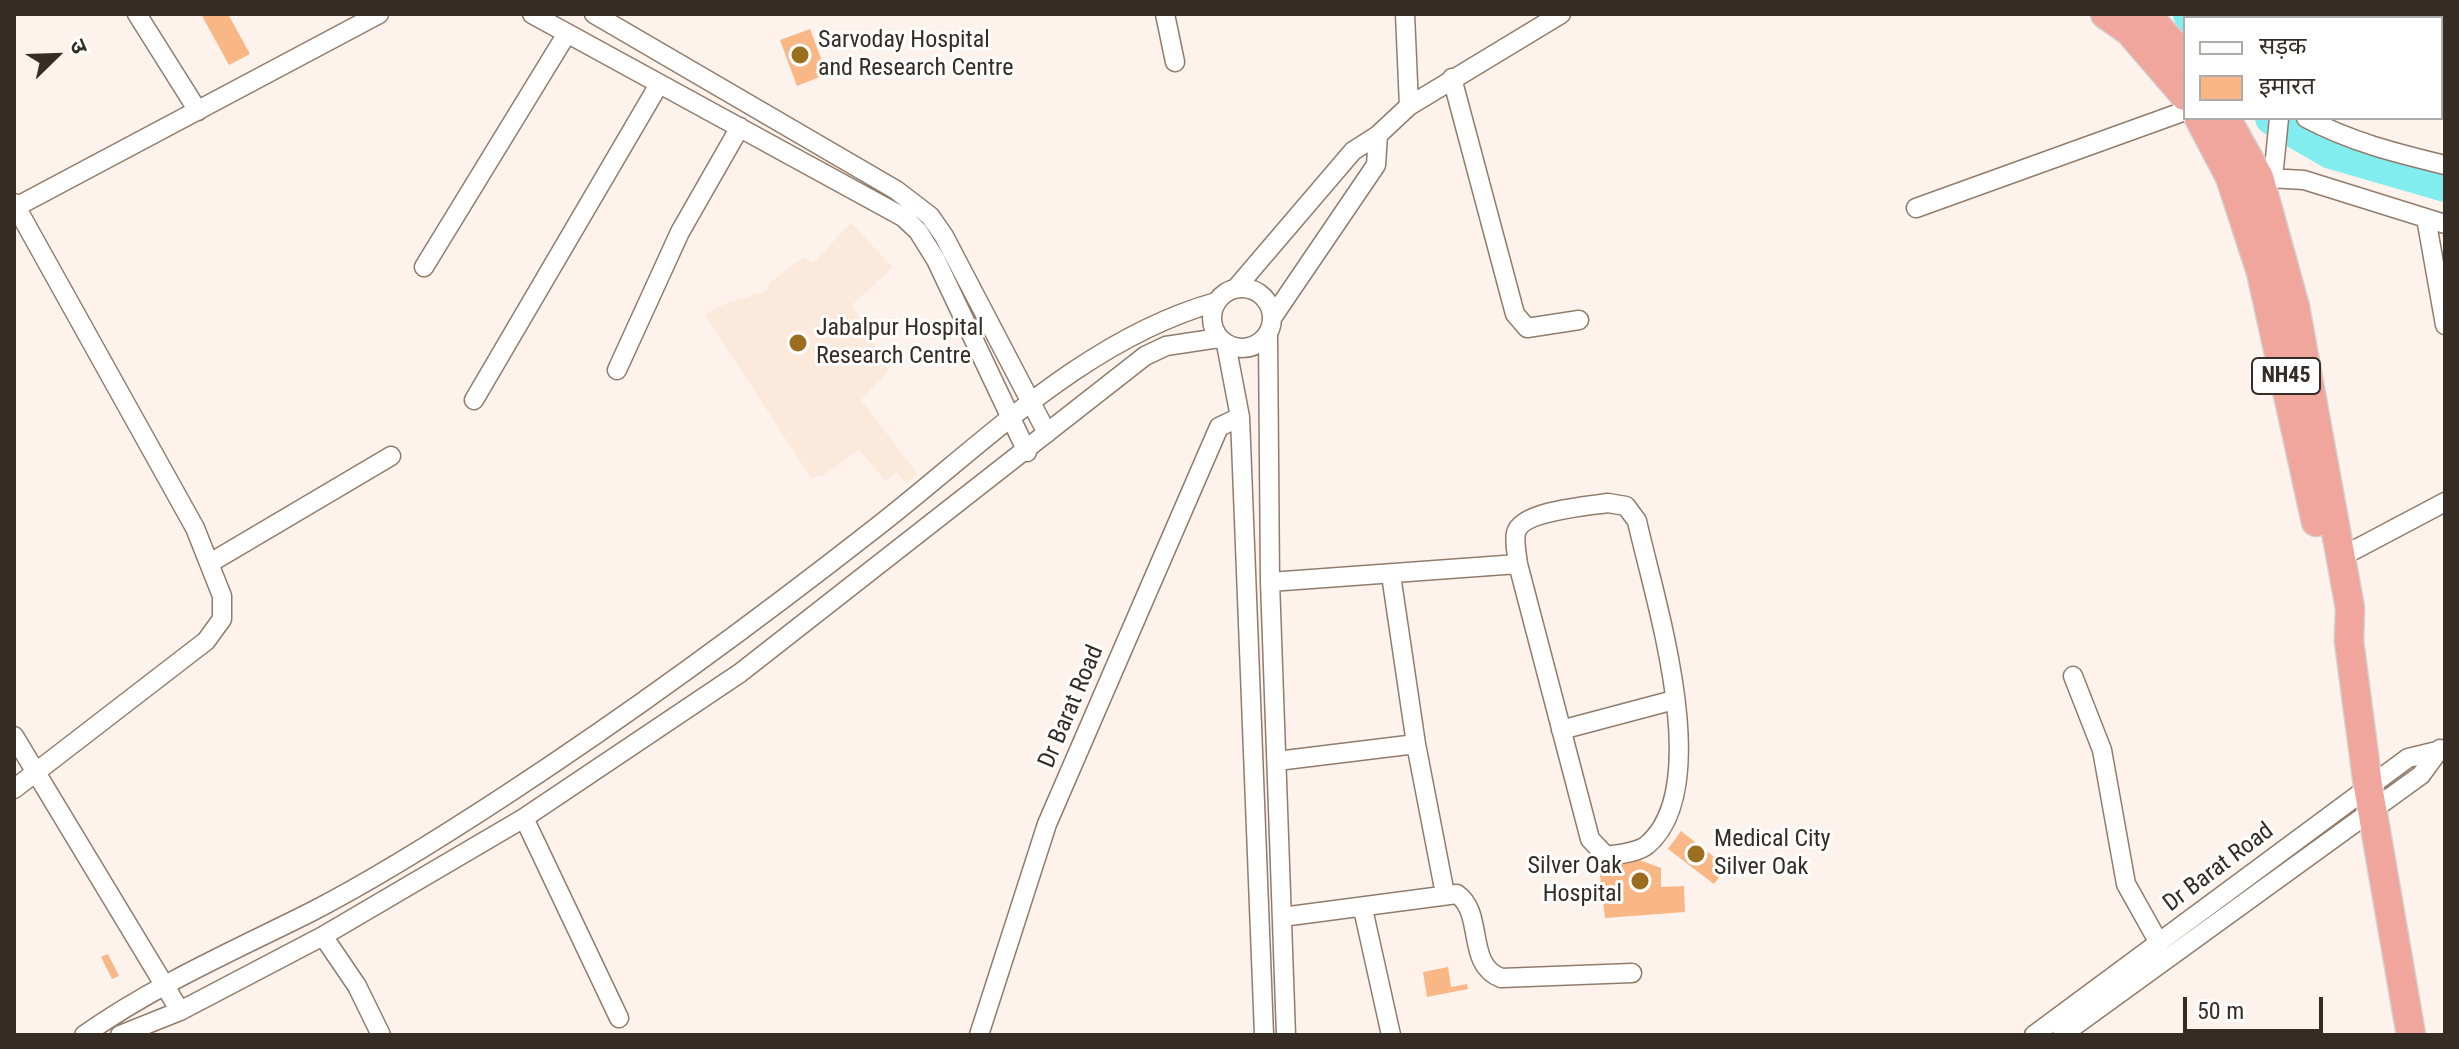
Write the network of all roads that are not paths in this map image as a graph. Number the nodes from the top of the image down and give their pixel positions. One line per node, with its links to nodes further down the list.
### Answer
1 (137, 14): 17 (street)
2 (379, 14): 17 (street)
3 (532, 14): 10 (street)
4 (594, 14): 41 (street)
5 (1165, 14): 12 (street)
6 (1405, 14): 16 (street)
7 (1561, 14): 13 (street)
8 (2105, 14): 15 (highway)
9 (2146, 14): 11 (highway)
10 (566, 35): 14 (street); 32 (street)
11 (2183, 55)
12 (1175, 62)
13 (1452, 78): 16 (street); 35 (street)
14 (658, 86): 23 (street); 40 (street)
15 (2183, 94)
16 (1409, 106): 24 (street)
17 (198, 111): 28 (street)
18 (2183, 112): 29 (street)
19 (2200, 120): 26 (highway, NH45)
20 (2227, 120): 27 (highway, NH45)
21 (2279, 120): 27 (street)
22 (2310, 120): 25 (street)
23 (740, 127): 39 (street); 43 (street)
24 (1378, 135): 33 (street); 37 (street)
25 (2445, 165)
26 (2230, 177): 27 (street); 53 (highway, NH45)
27 (2266, 177): 30 (street); 48 (highway, NH45)
28 (15, 206): 49 (street)
29 (1916, 208)
30 (2426, 218): 31 (street); 36 (street)
31 (2445, 224)
32 (424, 267)
33 (1236, 288): 34 (street); 37 (street)
34 (1216, 302): 38 (street); 41 (street)
35 (1579, 320)
36 (2445, 325)
37 (1270, 326): 38 (street); 52 (street)
38 (1223, 341): 42 (street); 44 (street)
39 (617, 370)
40 (474, 400)
41 (1031, 401): 43 (street); 44 (street)
42 (1240, 417): 77 (street, Dr Barat Road); 78 (street)
43 (1010, 420): 45 (street); 71 (street)
44 (1047, 433): 45 (street)
45 (1027, 452): 64 (street)
46 (391, 456): 49 (street)
47 (2445, 502): 48 (street)
48 (2341, 557): 53 (highway, NH45)
49 (210, 563): 61 (street)
50 (1518, 564): 51 (street); 55 (street); 56 (street)
51 (1391, 575): 52 (street); 58 (street)
52 (1270, 582): 60 (street)
53 (2349, 641): 63 (highway, NH45)
54 (2073, 676): 69 (street)
55 (1674, 700): 56 (street); 56 (street)
56 (1561, 730)
57 (14, 736): 61 (street)
58 (1416, 744): 60 (street); 65 (street)
59 (2441, 748): 63 (street, Dr Barat Road)
60 (1277, 761): 67 (street)
61 (37, 773): 62 (street); 71 (street)
62 (14, 789)
63 (2370, 798): 69 (street, Dr Barat Road); 82 (street, Dr Barat Road); 83 (highway, NH45)
64 (524, 818): 68 (street); 73 (street)
65 (1445, 894): 66 (street); 70 (street)
66 (1363, 909): 67 (street); 80 (street)
67 (1282, 917): 79 (street)
68 (323, 936): 72 (street); 76 (street)
69 (2159, 943): 81 (street, Dr Barat Road)
70 (1632, 973)
71 (162, 984): 72 (street); 74 (street)
72 (180, 1011): 75 (street)
73 (619, 1018)
74 (84, 1035)
75 (120, 1035)
76 (381, 1035)
77 (979, 1035)
78 (1264, 1035)
79 (1286, 1035)
80 (1391, 1035)
81 (2034, 1035)
82 (2062, 1035)
83 (2411, 1035)

